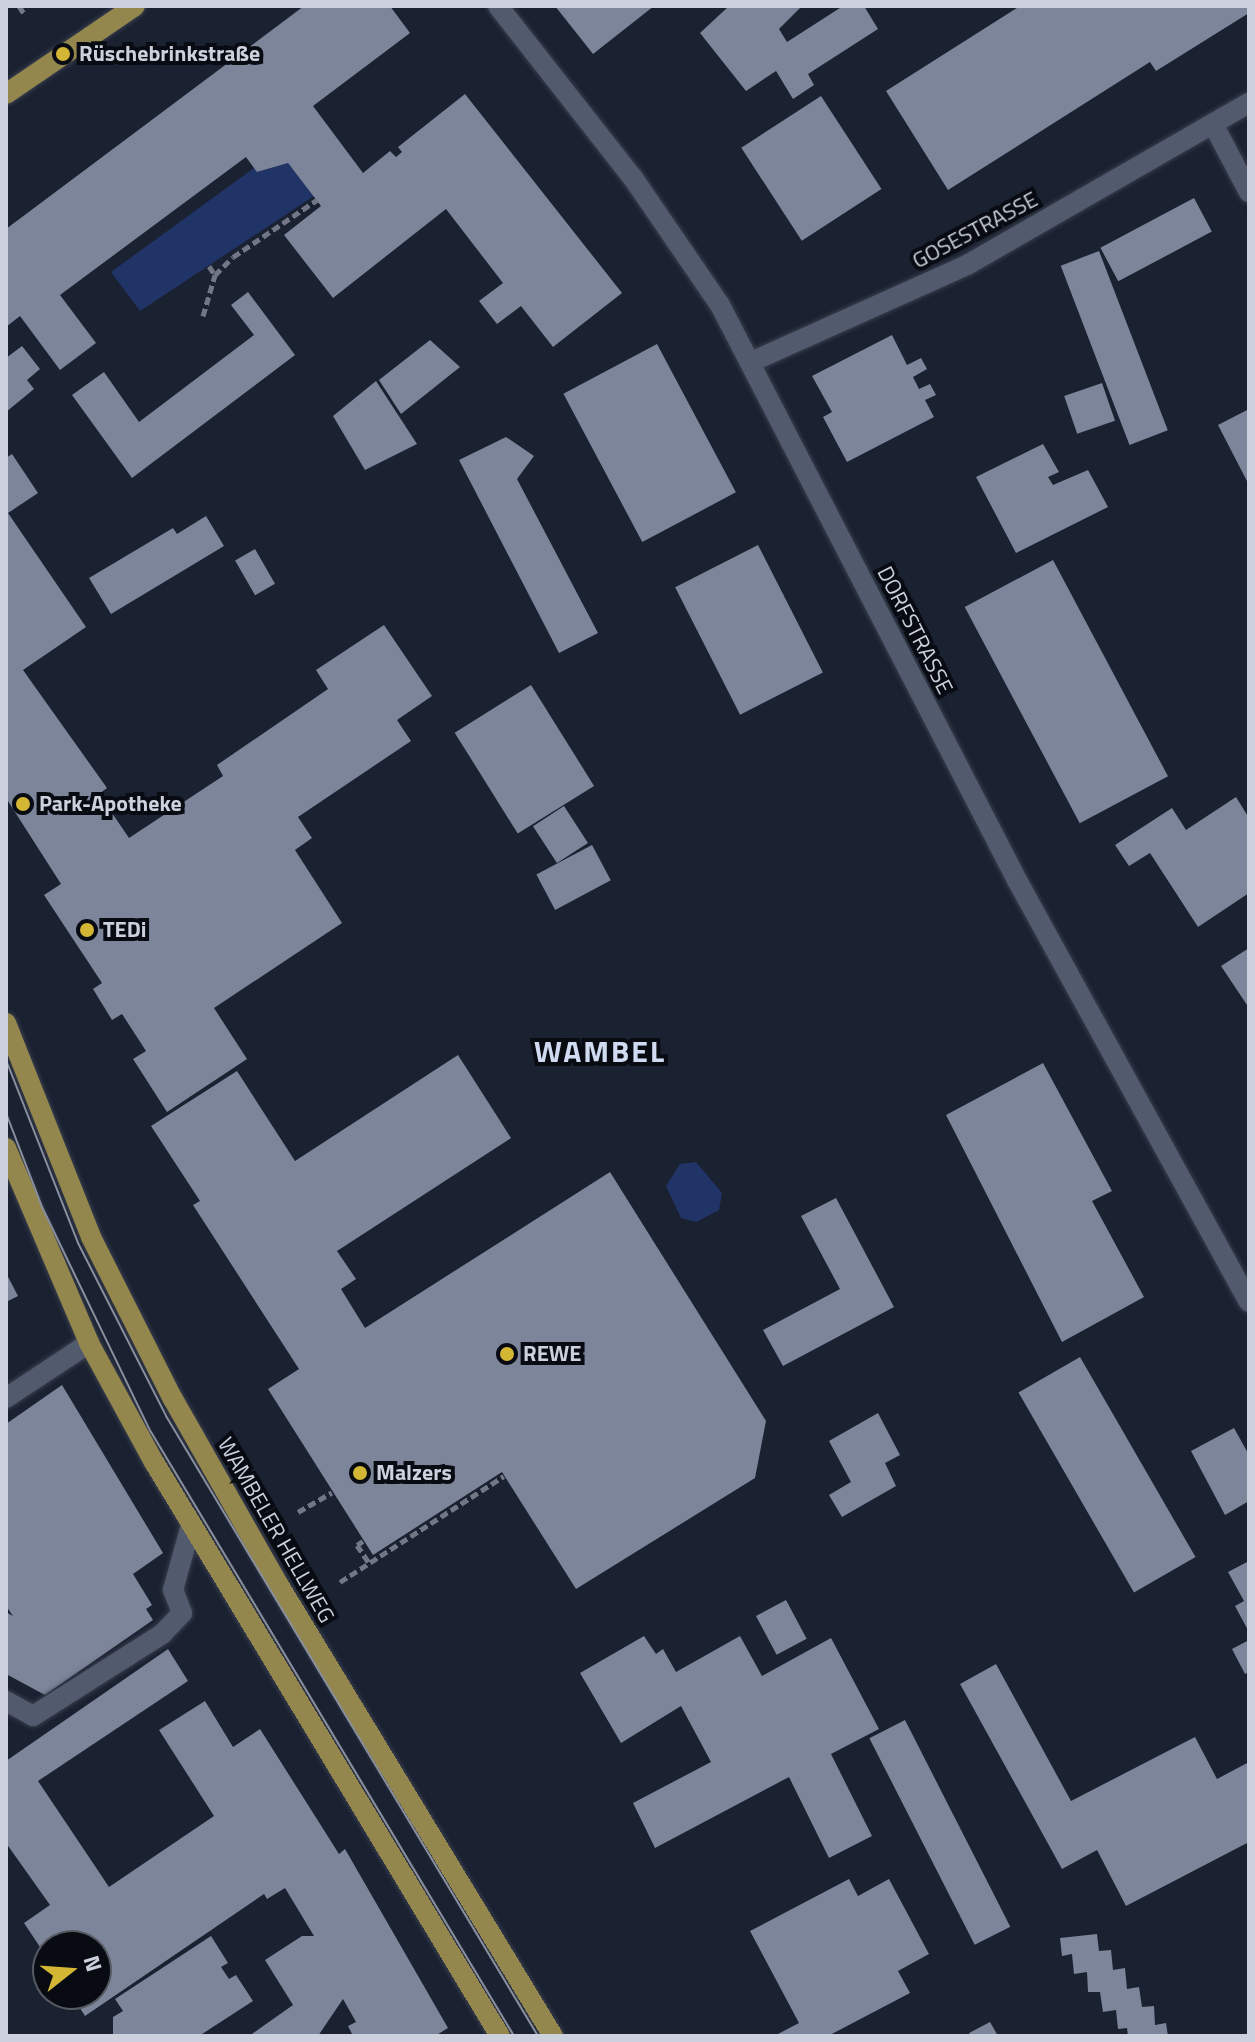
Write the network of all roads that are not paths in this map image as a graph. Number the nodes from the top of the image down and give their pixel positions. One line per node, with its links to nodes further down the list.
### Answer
1 (135, 6): 3 (main road)
2 (498, 6): 7 (street, DORFSTRASSE)
3 (6, 94)
4 (1249, 103): 5 (street, GOSESTRASSE)
5 (1214, 126): 6 (street); 7 (street, GOSESTRASSE)
6 (1249, 192)
7 (751, 362): 10 (street, DORFSTRASSE)
8 (6, 1023): 16 (main road, WAMBELER HELLWEG)
9 (6, 1148): 11 (main road)
10 (1249, 1302)
11 (89, 1343): 12 (street); 13 (main road)
12 (6, 1398)
13 (191, 1525): 14 (street); 15 (main road)
14 (6, 1701)
15 (500, 2036)
16 (553, 2036)

